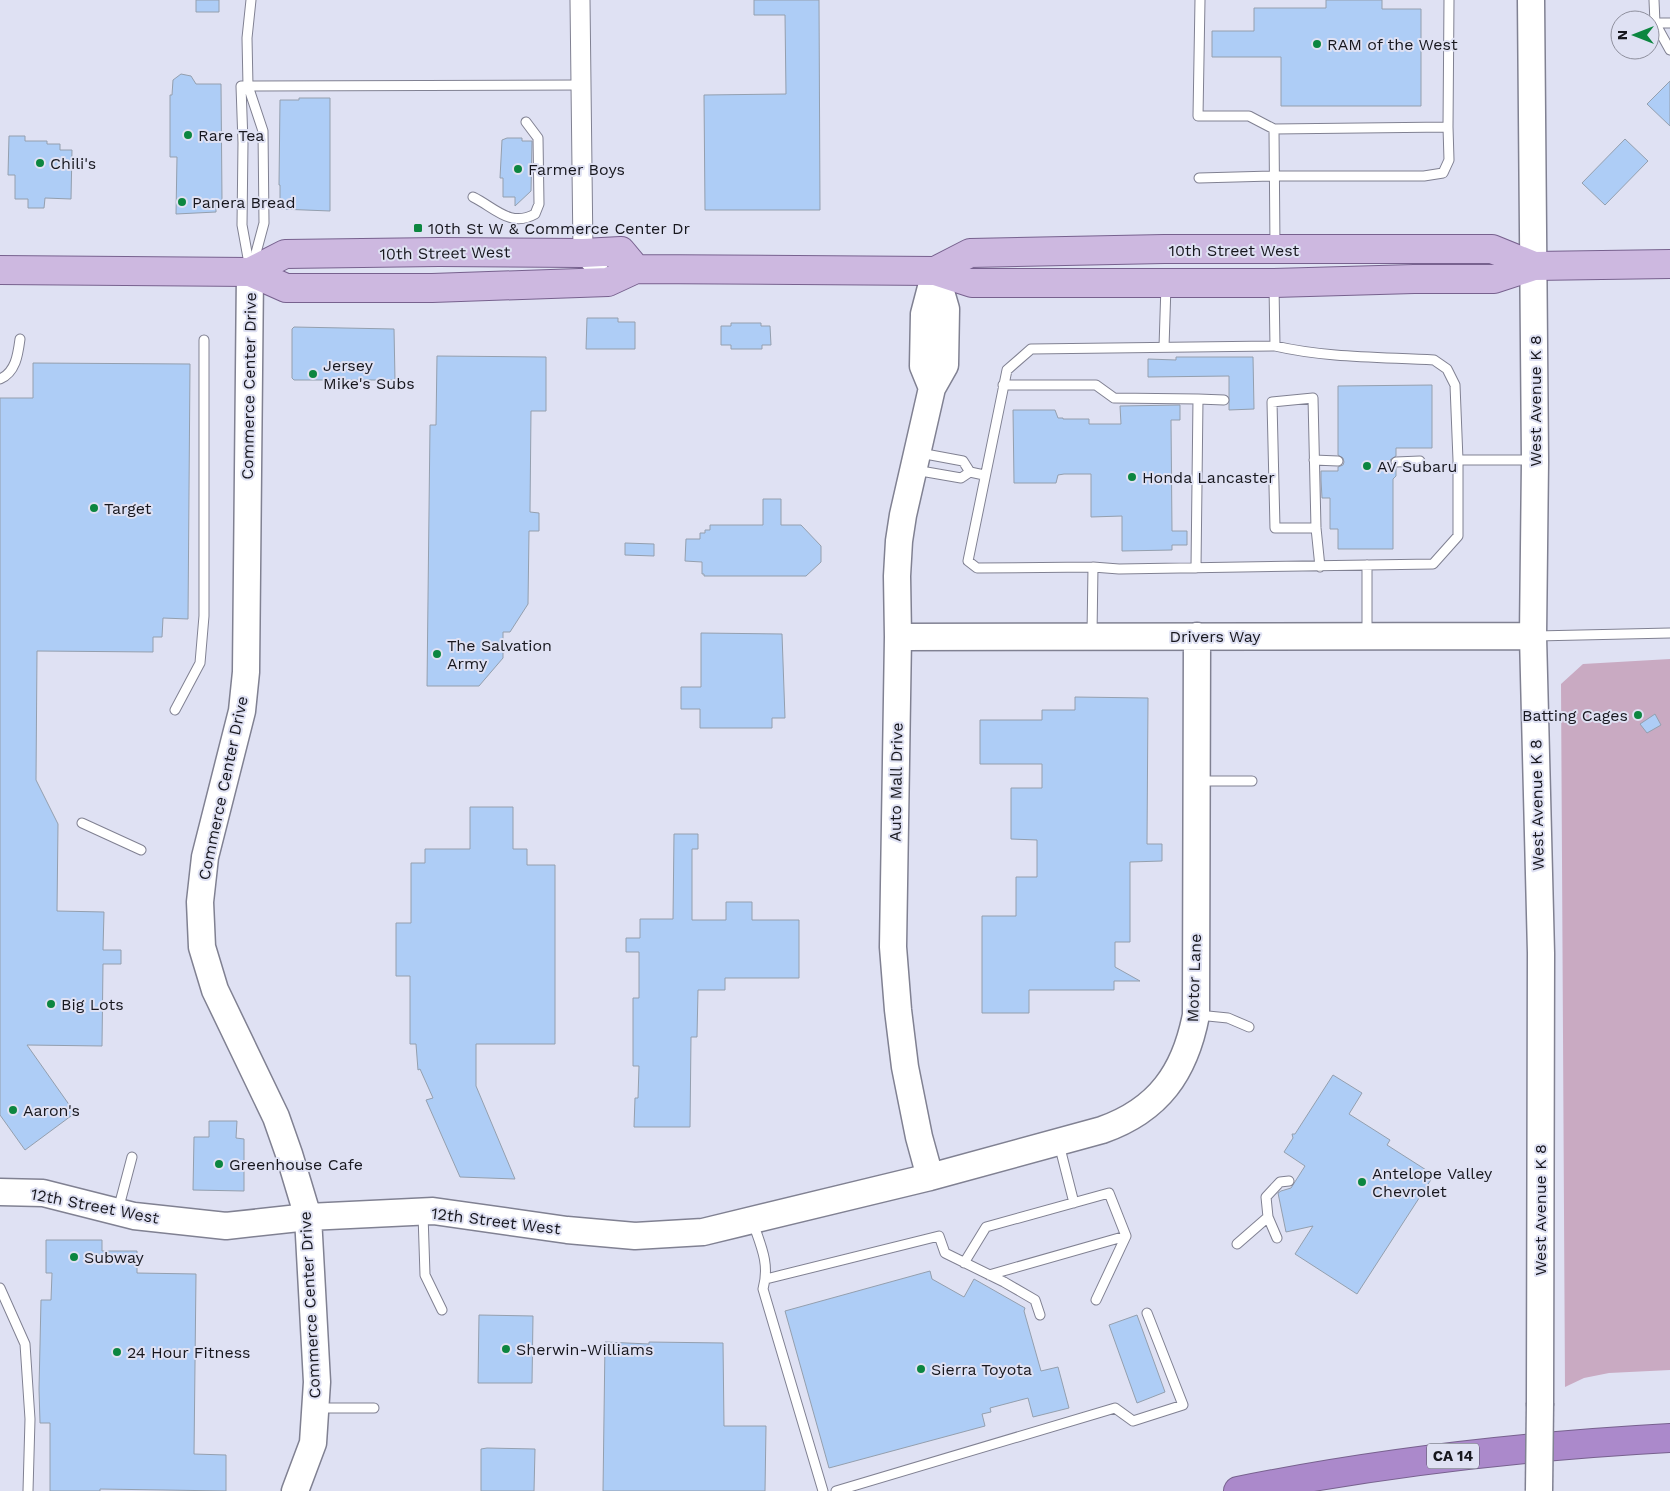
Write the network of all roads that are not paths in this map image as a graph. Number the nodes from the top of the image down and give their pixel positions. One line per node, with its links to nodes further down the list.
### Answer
1 (251, 0): 9 (lane)
2 (580, 0): 8 (street)
3 (1200, 0): 12 (lane)
4 (1449, 0): 11 (lane)
5 (1530, 0): 20 (street, West Avenue K 8)
6 (1660, 32): 7 (lane)
7 (1670, 50)
8 (581, 84): 9 (lane); 18 (street)
9 (248, 86): 24 (lane, Commerce Center Drive); 24 (lane, Commerce Center Drive)
10 (526, 122): 15 (lane)
11 (1448, 127): 12 (lane); 13 (lane)
12 (1274, 129): 13 (lane)
13 (1273, 176): 14 (lane); 17 (lane)
14 (1199, 178)
15 (474, 197)
16 (1422, 248): 17 (main road, 10th Street West); 20 (main road, 10th Street West); 28 (main road)
17 (1275, 250): 23 (main road, 10th Street West); 26 (main road)
18 (583, 253): 21 (main road, 10th Street West); 24 (main road, 10th Street West); 25 (street); 29 (main road)
19 (1670, 264): 20 (main road, 10th Street West)
20 (1534, 266): 28 (main road, 10th Street West); 40 (street, West Avenue K 8)
21 (636, 269): 23 (main road, 10th Street West); 25 (main road, 10th Street West)
22 (0, 270): 24 (main road, 10th Street West)
23 (935, 271): 26 (main road, 10th Street West); 41 (street, Auto Mall Drive)
24 (250, 272): 29 (main road, 10th Street West); 73 (street, Commerce Center Drive)
25 (608, 282): 29 (main road, 10th Street West)
26 (1121, 283): 27 (main road, 10th Street West)
27 (1166, 283): 28 (main road, 10th Street West); 33 (lane)
28 (1274, 283): 32 (lane)
29 (403, 288)
30 (20, 339): 34 (lane)
31 (204, 340): 58 (lane)
32 (1275, 346): 33 (lane); 39 (lane)
33 (1164, 347): 35 (lane)
34 (0, 379)
35 (1003, 386): 36 (lane); 46 (lane)
36 (1198, 399): 37 (lane); 51 (lane)
37 (1224, 400)
38 (1314, 460): 42 (lane); 47 (lane); 47 (lane)
39 (1458, 460): 40 (lane); 48 (lane)
40 (1535, 460): 55 (street, West Avenue K 8)
41 (915, 461): 45 (lane); 45 (lane); 56 (street, Auto Mall Drive)
42 (1338, 461)
43 (1420, 461): 44 (lane)
44 (1396, 462)
45 (970, 472): 46 (lane)
46 (984, 475): 49 (lane)
47 (1316, 528): 50 (lane)
48 (1367, 565): 50 (lane); 54 (lane)
49 (1093, 567): 51 (lane); 57 (lane)
50 (1320, 567): 51 (lane)
51 (1196, 568)
52 (1670, 633): 55 (lane)
53 (1197, 636): 54 (street, Drivers Way); 57 (street, Drivers Way); 59 (street, Motor Lane)
54 (1367, 636): 55 (street, Drivers Way)
55 (1533, 636): 95 (street, West Avenue K 8, bridge)
56 (898, 637): 57 (street, Drivers Way); 67 (street, Auto Mall Drive)
57 (1092, 637)
58 (175, 710)
59 (1197, 781): 60 (lane); 63 (street, Motor Lane)
60 (1252, 781)
61 (82, 823): 62 (lane)
62 (141, 850)
63 (1196, 1015): 64 (lane); 65 (street, Motor Lane)
64 (1249, 1027)
65 (1058, 1142): 67 (street, Motor Lane); 70 (lane)
66 (132, 1157): 72 (lane)
67 (930, 1177): 75 (street, 12th Street West)
68 (1289, 1181): 74 (lane)
69 (0, 1192): 72 (street, 12th Street West)
70 (1074, 1202): 76 (lane); 79 (lane)
71 (423, 1211): 73 (street, 12th Street West); 75 (street, 12th Street West); 84 (lane)
72 (118, 1212): 73 (street, 12th Street West)
73 (308, 1217): 87 (street, Commerce Center Drive)
74 (1268, 1217): 77 (lane); 78 (lane)
75 (753, 1220): 81 (lane)
76 (1126, 1236): 80 (lane); 83 (lane)
77 (1277, 1238)
78 (1237, 1244)
79 (964, 1263): 80 (lane); 81 (lane)
80 (990, 1275): 86 (lane)
81 (766, 1279): 92 (lane)
82 (0, 1288): 90 (lane)
83 (1096, 1300)
84 (442, 1310)
85 (1147, 1313): 93 (lane)
86 (1040, 1315)
87 (315, 1408): 88 (lane); 91 (street, Commerce Center Drive)
88 (374, 1408)
89 (1670, 1438): 94 (highway, CA 14)
90 (28, 1491)
91 (295, 1491)
92 (823, 1491)
93 (836, 1491)
94 (1238, 1491)
95 (1539, 1491)

